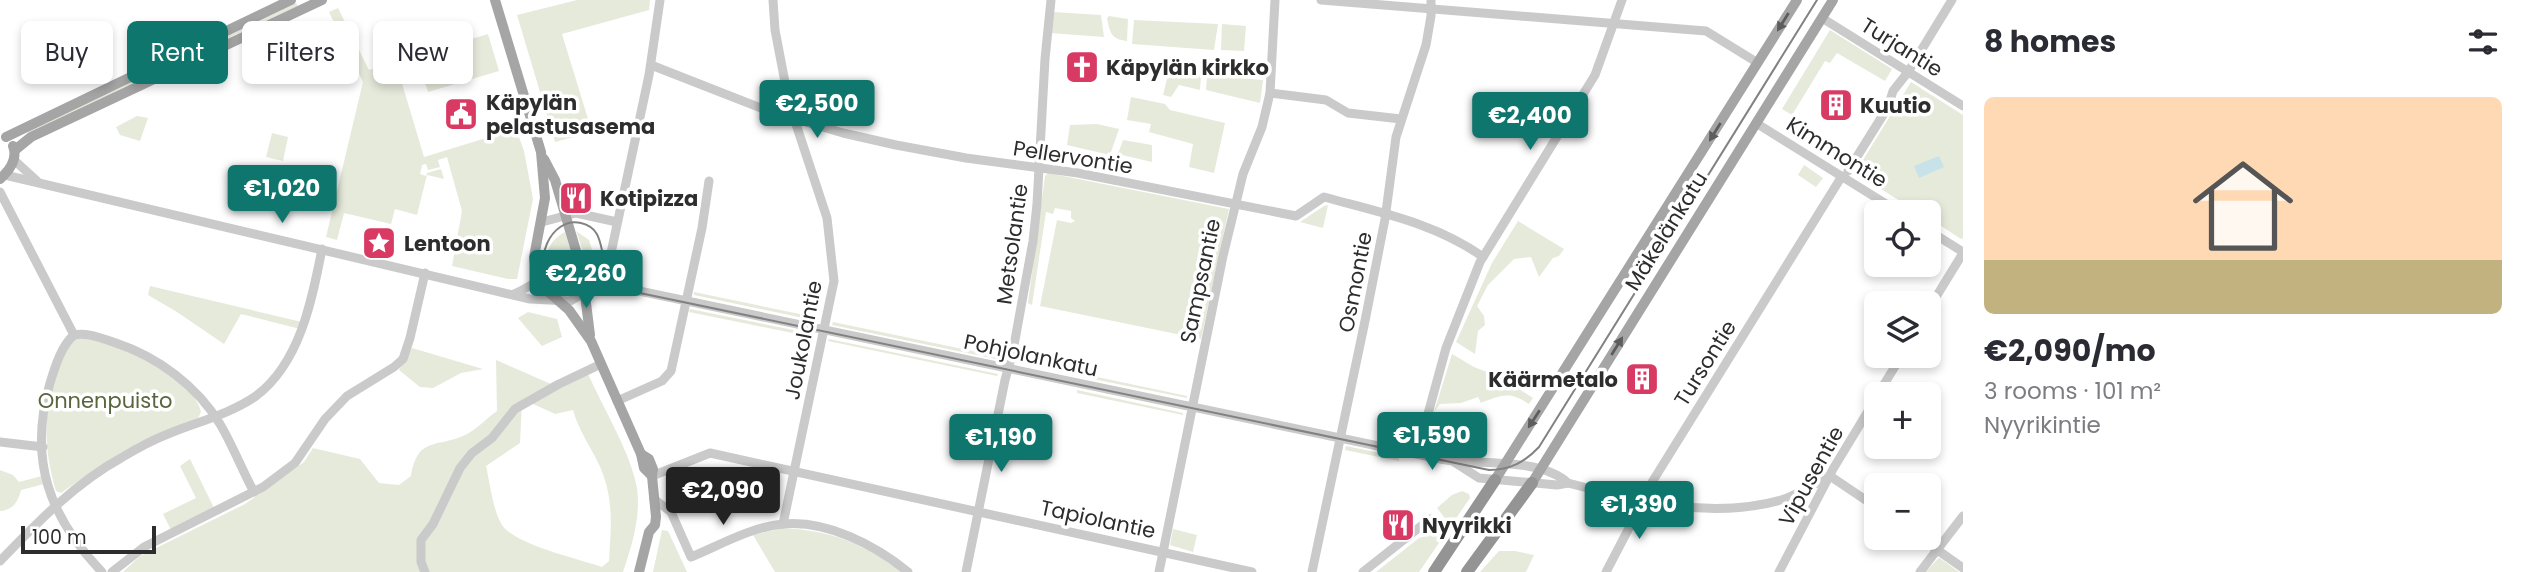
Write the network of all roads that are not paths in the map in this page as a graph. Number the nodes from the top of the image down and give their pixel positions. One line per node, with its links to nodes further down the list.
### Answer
1 (291, 0): 25 (main road)
2 (322, 0): 13 (main road)
3 (495, 0): 26 (main road)
4 (660, 0): 18 (street)
5 (773, 0): 22 (street, Joukolantie)
6 (1051, 0): 28 (street, Metsolantie)
7 (1275, 0): 20 (street, Sampsantie)
8 (1321, 0): 14 (street)
9 (1622, 0): 16 (street)
10 (1797, 0): 17 (main road, Mäkelänkatu, one-way to 17)
11 (1952, 0): 19 (street, Tursontie)
12 (1831, 1): 15 (main road, Mäkelänkatu)
13 (307, 3): 27 (main road)
14 (1430, 5): 16 (street); 23 (street, Osmontie)
15 (1822, 18): 19 (street, Turjantie); 24 (main road, Mäkelänkatu)
16 (1612, 24): 17 (street); 43 (street)
17 (1758, 63): 67 (main road, Mäkelänkatu, one-way to 67)
18 (651, 65): 22 (street, Pellervontie); 39 (street)
19 (1908, 72): 21 (street, Turjantie); 29 (street, Tursontie)
20 (1270, 93): 23 (street); 35 (street, Sampsantie)
21 (1963, 106)
22 (794, 118): 28 (street, Pellervontie); 53 (street, Joukolantie)
23 (1401, 119): 37 (street, Osmontie)
24 (1756, 123): 29 (street, Kimmontie); 68 (main road, Mäkelänkatu, one-way to 24)
25 (3, 136): 27 (main road)
26 (541, 152): 36 (main road); 38 (main road)
27 (15, 155): 30 (main road); 31 (street)
28 (1040, 168): 35 (street, Pellervontie); 57 (street, Metsolantie)
29 (1845, 173): 34 (street, Kimmontie); 77 (street, Tursontie)
30 (3, 177): 31 (street)
31 (37, 181): 41 (street)
32 (709, 181): 51 (street)
33 (0, 192): 54 (street)
34 (1882, 200)
35 (1235, 205): 37 (street, Pellervontie); 59 (street, Sampsantie)
36 (566, 214): 38 (street); 39 (street); 44 (main road)
37 (1386, 214): 43 (street, Pellervontie); 62 (street, Osmontie)
38 (542, 222): 46 (main road)
39 (617, 222): 47 (street)
40 (1941, 238): 42 (street)
41 (322, 249): 45 (street); 60 (street)
42 (1963, 252): 48 (street)
43 (1483, 257): 65 (street)
44 (582, 271): 46 (street); 47 (street, Pohjolankatu); 49 (main road)
45 (425, 274): 50 (street); 75 (street)
46 (539, 282): 50 (street); 52 (main road)
47 (601, 283): 49 (street); 51 (street, Pohjolankatu)
48 (1939, 291)
49 (586, 293): 52 (street); 55 (main road)
50 (514, 294): 52 (street)
51 (686, 300): 53 (street, Pohjolankatu); 58 (street)
52 (559, 302): 55 (main road)
53 (825, 330): 57 (street, Pohjolankatu); 69 (street, Joukolantie)
54 (74, 335): 60 (street); 64 (street)
55 (591, 341): 56 (main road)
56 (601, 364): 58 (main road); 92 (street)
57 (1008, 368): 59 (street, Pohjolankatu); 80 (street, Metsolantie)
58 (617, 401): 71 (main road)
59 (1192, 407): 62 (street, Pohjolankatu); 86 (street, Sampsantie)
60 (214, 416): 75 (street); 79 (street)
61 (1864, 418): 70 (street, Vipusentie)
62 (1340, 438): 65 (street, Pohjolankatu); 89 (street, Osmontie)
63 (0, 442): 64 (street)
64 (43, 447): 79 (street)
65 (1417, 454): 66 (street, Pohjolankatu)
66 (1452, 461): 67 (street, Pohjolankatu); 72 (street, Pohjolankatu)
67 (1507, 463): 68 (street, Pohjolankatu); 72 (main road, Mäkelänkatu)
68 (1540, 470): 73 (main road, Mäkelänkatu); 74 (street, Pohjolankatu)
69 (794, 472): 71 (street, Tapiolantie); 80 (street, Tapiolantie); 83 (street, Joukolantie)
70 (1830, 475): 76 (street); 77 (street); 102 (street, Vipusentie)
71 (652, 476): 78 (main road)
72 (1495, 480): 73 (street, Pohjolankatu); 99 (highway)
73 (1532, 483): 74 (street, Pohjolankatu); 100 (highway)
74 (1568, 484): 77 (street)
75 (254, 492): 91 (street)
76 (1864, 498)
77 (1641, 500): 101 (street, Tursontie)
78 (654, 504): 83 (street); 93 (main road)
79 (54, 506): 87 (street); 90 (street)
80 (979, 511): 86 (street, Tapiolantie); 95 (street, Metsolantie)
81 (1963, 516): 84 (street)
82 (1430, 519): 98 (street)
83 (783, 524): 94 (street)
84 (1941, 545)
85 (1937, 550): 88 (street); 103 (street)
86 (1164, 551): 96 (street, Sampsantie); 97 (street, Tapiolantie)
87 (0, 561)
88 (1963, 568)
89 (1310, 571)
90 (102, 572)
91 (112, 572)
92 (425, 572)
93 (639, 572)
94 (908, 572)
95 (966, 572)
96 (1159, 572)
97 (1252, 572)
98 (1363, 572)
99 (1434, 572)
100 (1467, 572)
101 (1606, 572)
102 (1779, 572)
103 (1920, 572)

